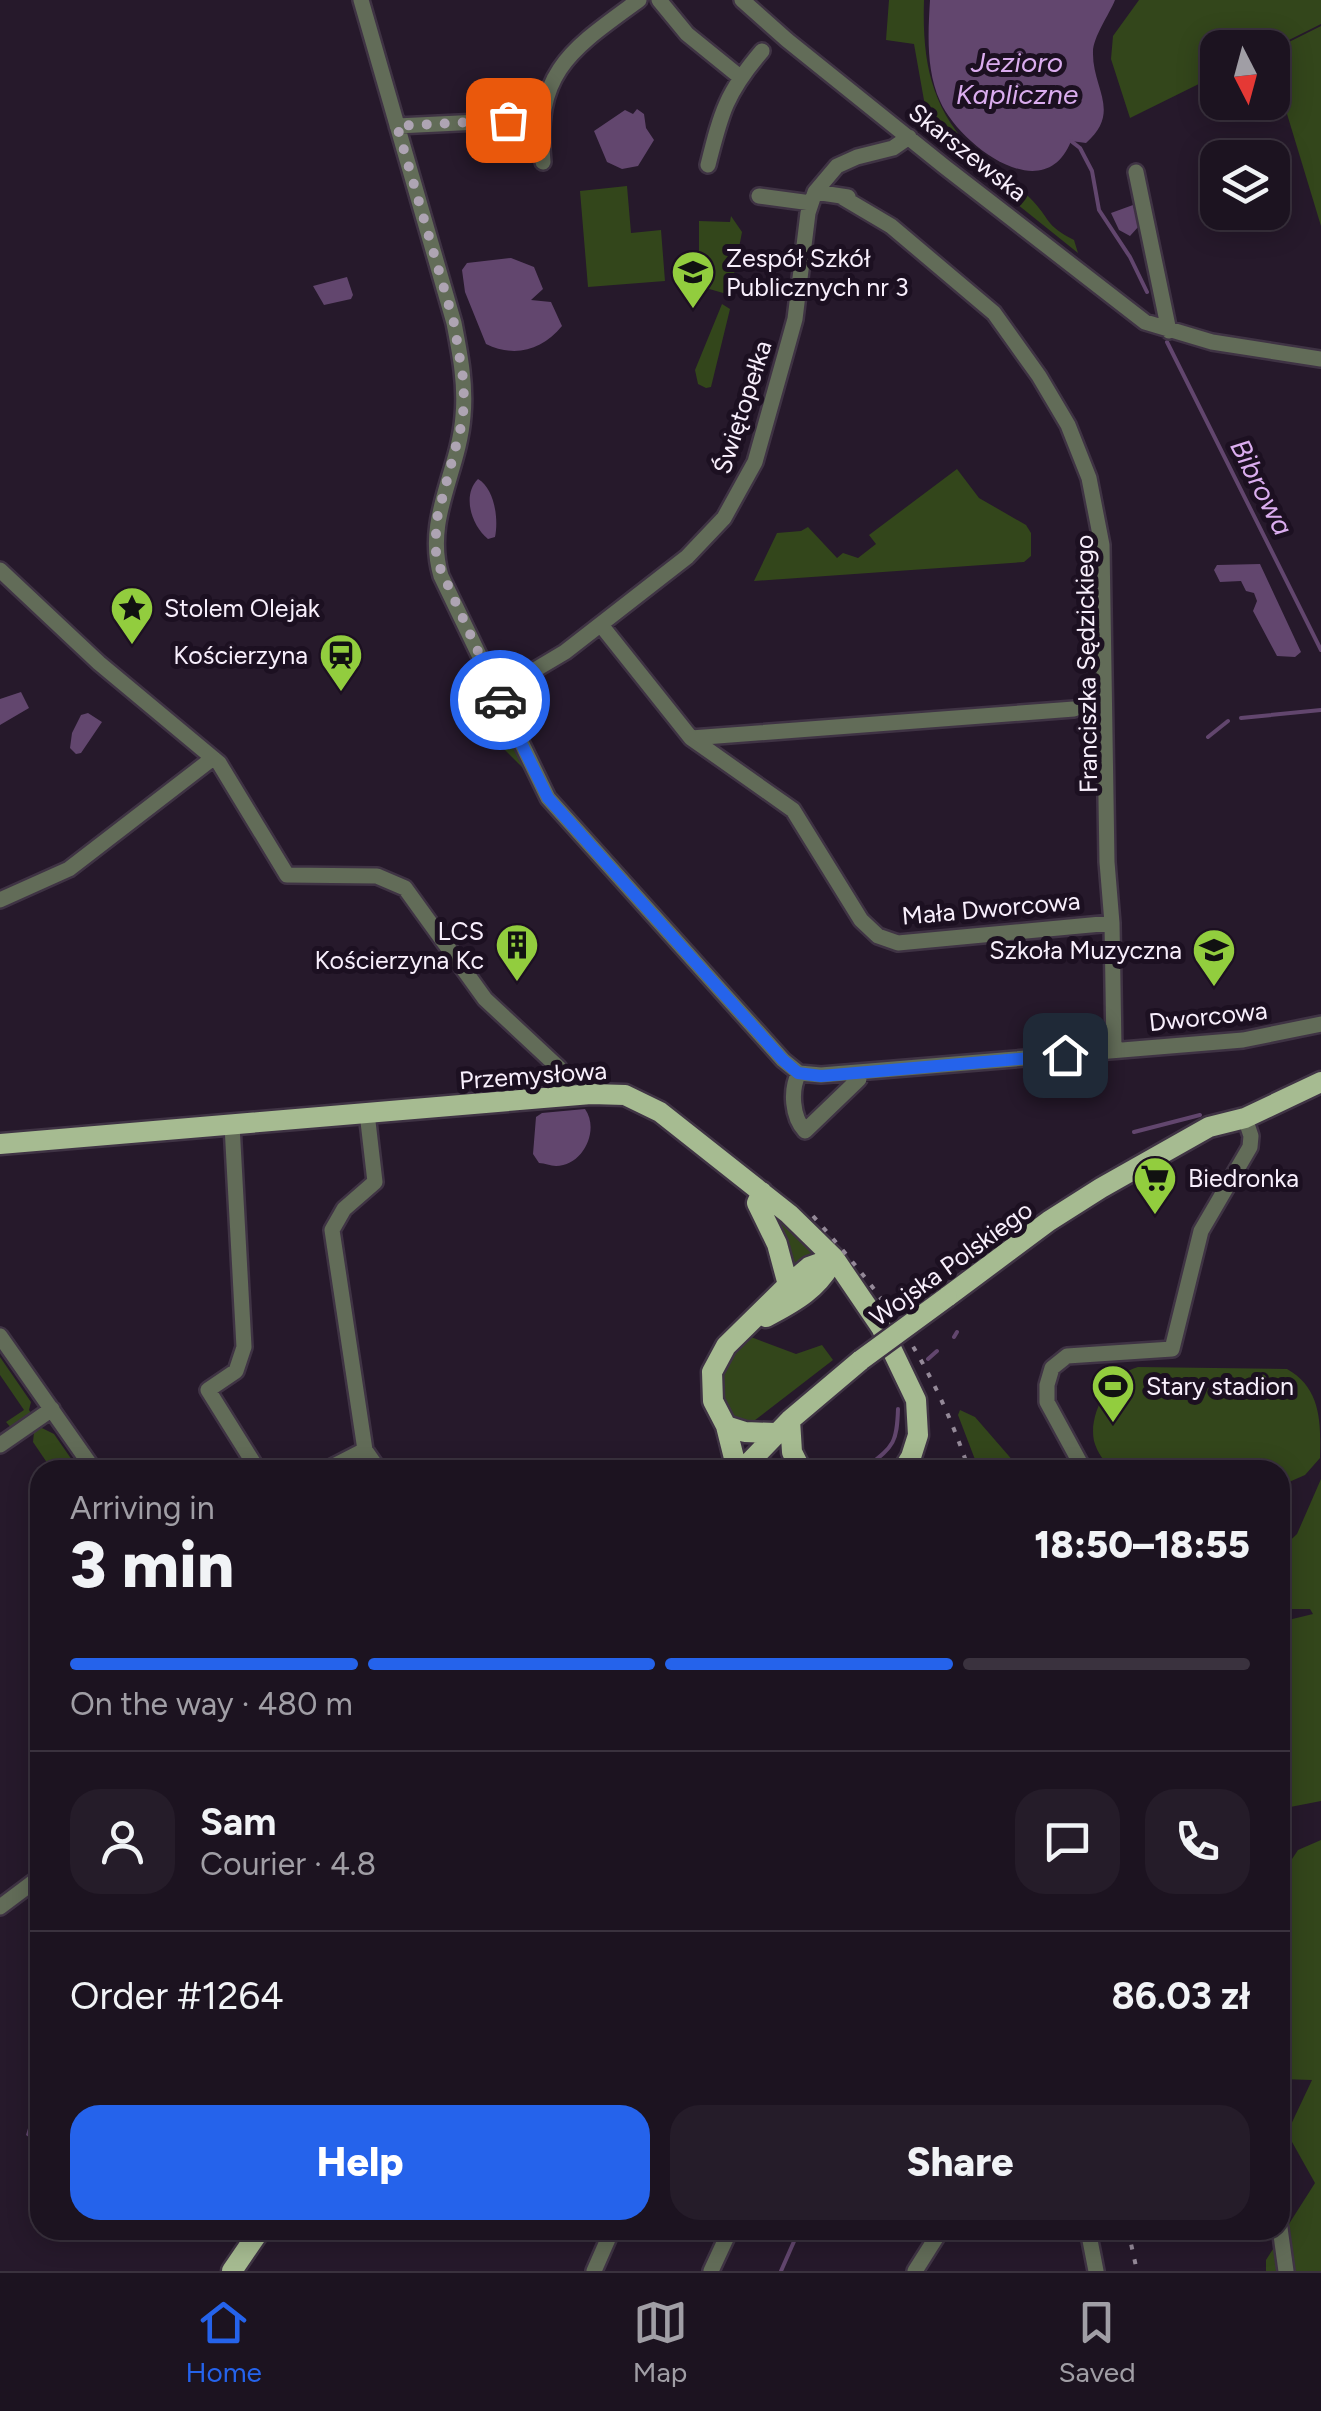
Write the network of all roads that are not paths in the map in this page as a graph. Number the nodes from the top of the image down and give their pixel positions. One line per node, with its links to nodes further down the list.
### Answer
1 (361, 0): 8 (street)
2 (639, 0): 7 (street)
3 (659, 0): 6 (street)
4 (742, 0): 9 (street, Skarszewska)
5 (762, 51): 6 (street)
6 (740, 77): 11 (street)
7 (541, 119): 8 (street); 10 (street)
8 (397, 126): 19 (street)
9 (909, 138): 14 (street); 15 (street, Skarszewska)
10 (543, 162)
11 (708, 165)
12 (1136, 172): 15 (street)
13 (758, 196): 14 (street, Franciszka Sędzickiego)
14 (813, 197): 18 (street, Świętopełka); 24 (street, Franciszka Sędzickiego)
15 (1170, 331): 16 (street, Skarszewska)
16 (1321, 359)
17 (0, 570): 22 (street)
18 (601, 624): 19 (street, Świętopełka); 21 (street, Mała Dworcowa)
19 (496, 693): 28 (street)
20 (1074, 709): 21 (street)
21 (692, 738): 24 (street, Mała Dworcowa)
22 (213, 758): 23 (street); 30 (street)
23 (0, 900)
24 (1112, 923): 26 (street, Franciszka Sędzickiego)
25 (1321, 1024): 26 (street, Dworcowa)
26 (1114, 1050): 27 (street, Dworcowa)
27 (859, 1072): 28 (street, Dworcowa); 28 (street)
28 (798, 1073)
29 (1321, 1082): 32 (main road, Wojska Polskiego)
30 (564, 1096): 31 (main road, Przemysłowa); 35 (main road, Przemysłowa)
31 (367, 1113): 33 (main road, Przemysłowa); 44 (street)
32 (1245, 1118): 42 (main road, Wojska Polskiego, bridge); 53 (street)
33 (232, 1125): 34 (main road, Przemysłowa); 46 (street)
34 (0, 1144)
35 (762, 1192): 36 (main road, Przemysłowa); 37 (main road)
36 (834, 1258): 37 (main road); 38 (main road); 52 (main road, Przemysłowa)
37 (788, 1286): 38 (main road)
38 (748, 1328): 41 (main road)
39 (0, 1336): 40 (street)
40 (52, 1409): 43 (street); 45 (street)
41 (726, 1426): 42 (main road); 49 (main road)
42 (782, 1426): 50 (main road, Wojska Polskiego); 51 (main road)
43 (0, 1445)
44 (365, 1450): 47 (street); 48 (street)
45 (87, 1460)
46 (252, 1460)
47 (346, 1460)
48 (372, 1460)
49 (736, 1460)
50 (749, 1460)
51 (796, 1460)
52 (914, 1460)
53 (1078, 1460)
54 (30, 1885): 55 (street)
55 (0, 1908)
56 (253, 2240): 62 (main road)
57 (608, 2240): 63 (street)
58 (725, 2240): 64 (street)
59 (934, 2240): 65 (street)
60 (1090, 2240): 66 (street)
61 (1282, 2240): 67 (street)
62 (232, 2271)
63 (594, 2271)
64 (711, 2271)
65 (915, 2271)
66 (1096, 2271)
67 (1286, 2271)

